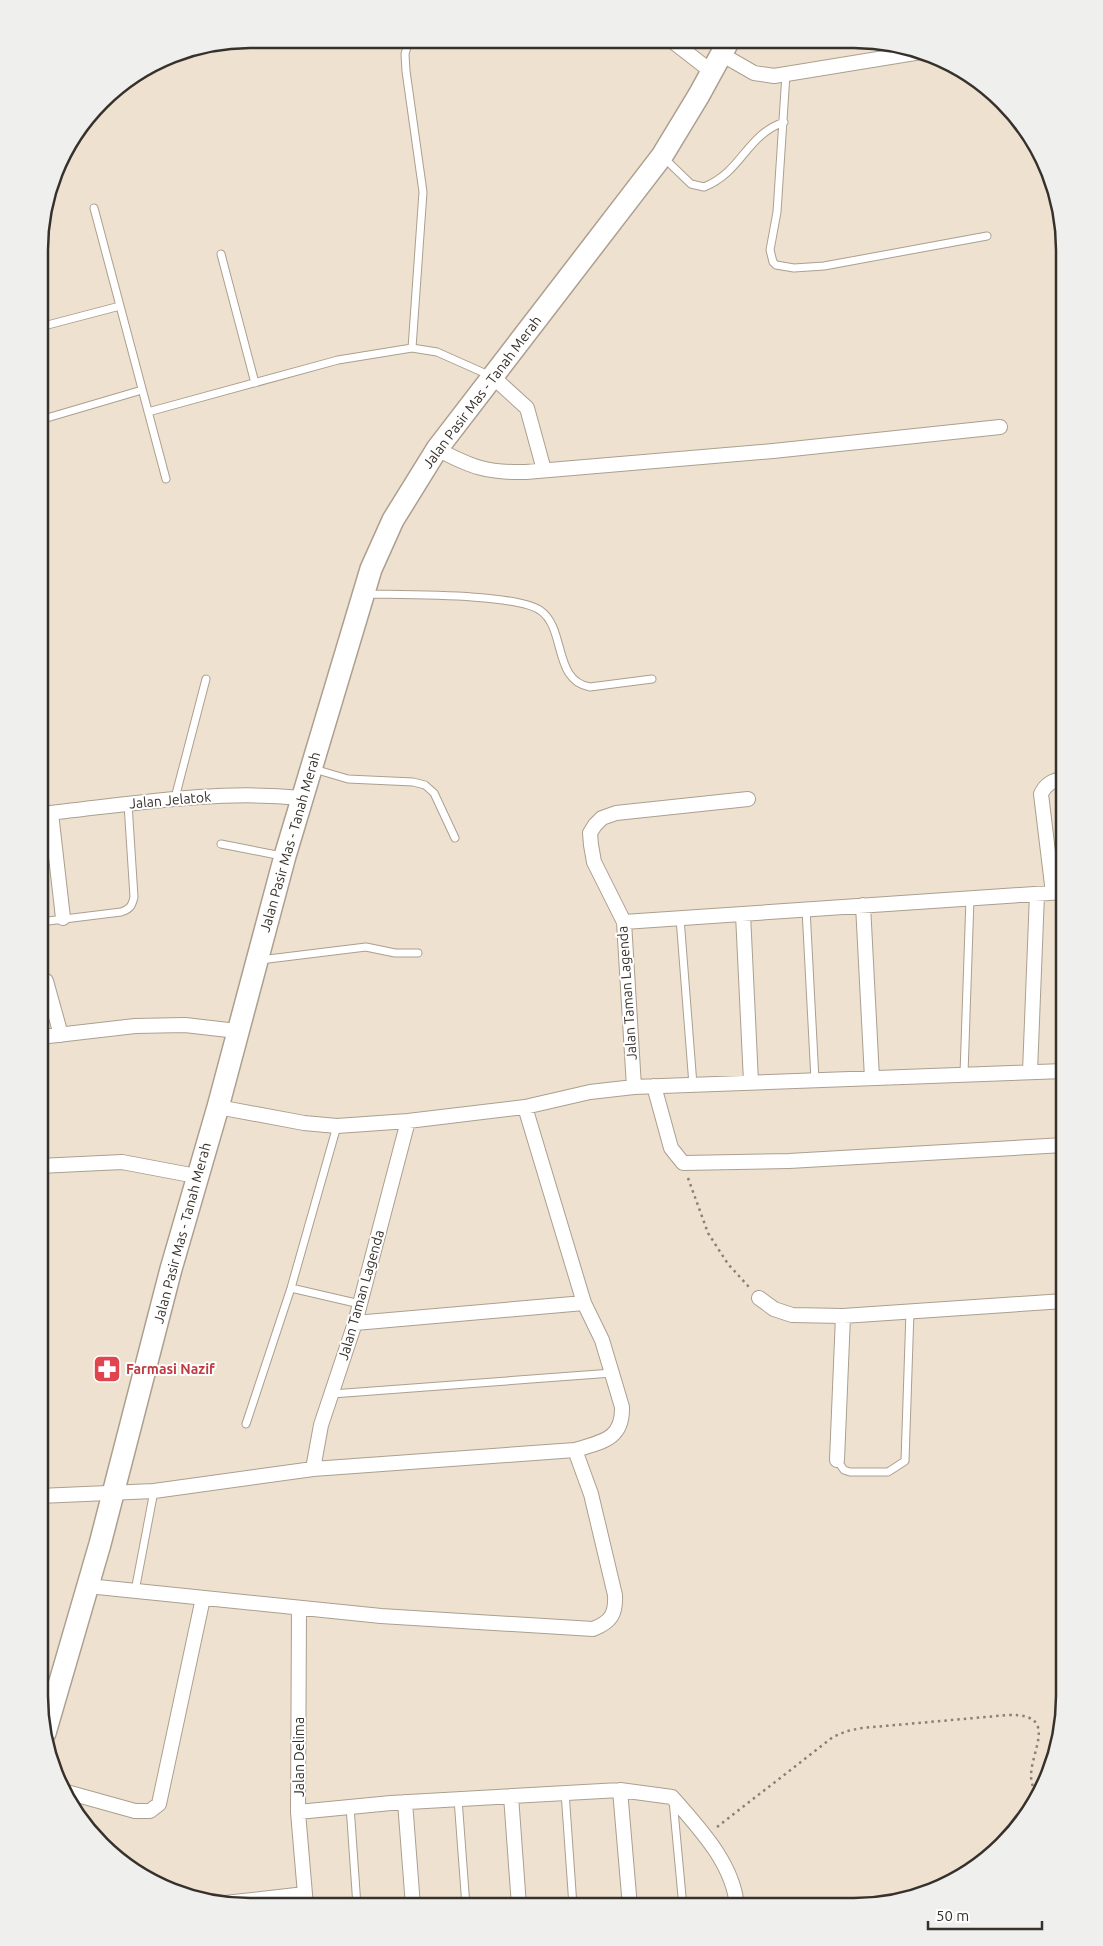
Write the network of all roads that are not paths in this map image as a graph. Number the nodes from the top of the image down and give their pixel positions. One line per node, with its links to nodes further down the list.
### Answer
1 (407, 48): 13 (lane)
2 (694, 48): 4 (street)
3 (907, 54): 5 (street)
4 (720, 56): 5 (street); 7 (main road, Jalan Pasir Mas - Tanah Merah)
5 (786, 74): 6 (lane)
6 (784, 122): 7 (lane); 9 (lane)
7 (662, 156): 14 (main road, Jalan Pasir Mas - Tanah Merah)
8 (94, 208): 11 (lane)
9 (988, 236)
10 (221, 254): 15 (lane)
11 (120, 306): 12 (lane); 16 (lane)
12 (48, 325)
13 (412, 348): 14 (lane); 15 (lane)
14 (493, 377): 20 (main road, Jalan Pasir Mas - Tanah Merah); 21 (street)
15 (255, 383): 17 (lane)
16 (142, 390): 17 (lane); 18 (lane)
17 (148, 412): 22 (lane)
18 (48, 418)
19 (1000, 427): 21 (street)
20 (437, 448): 21 (street); 23 (main road, Jalan Pasir Mas - Tanah Merah)
21 (544, 470)
22 (166, 479)
23 (363, 594): 25 (lane); 26 (main road, Jalan Pasir Mas - Tanah Merah)
24 (206, 679): 28 (lane)
25 (652, 679)
26 (310, 768): 29 (main road, Jalan Pasir Mas - Tanah Merah); 34 (lane)
27 (1056, 780): 37 (street)
28 (175, 798): 29 (street, Jalan Jelatok); 31 (street, Jalan Jelatok)
29 (301, 798): 36 (main road, Jalan Pasir Mas - Tanah Merah)
30 (748, 799): 47 (street, Jalan Taman Lagenda)
31 (128, 804): 32 (street, Jalan Jelatok); 44 (lane)
32 (48, 814)
33 (48, 831): 44 (street)
34 (455, 838)
35 (221, 844): 36 (lane)
36 (285, 856): 49 (main road, Jalan Pasir Mas - Tanah Merah)
37 (1056, 880)
38 (1056, 892): 39 (street)
39 (1037, 894): 40 (street); 55 (street)
40 (970, 898): 41 (street); 56 (lane)
41 (863, 906): 42 (street); 57 (street)
42 (806, 910): 43 (street); 58 (lane)
43 (743, 914): 45 (street); 59 (street)
44 (63, 918): 46 (lane)
45 (680, 918): 47 (street); 60 (lane)
46 (48, 921)
47 (624, 922): 62 (street, Jalan Taman Lagenda)
48 (418, 953): 49 (lane)
49 (256, 960): 51 (main road, Jalan Pasir Mas - Tanah Merah)
50 (48, 989): 52 (street)
51 (237, 1030): 52 (street); 64 (main road, Jalan Pasir Mas - Tanah Merah)
52 (61, 1035): 53 (street)
53 (48, 1036)
54 (1056, 1071): 55 (street)
55 (1030, 1072): 56 (street)
56 (964, 1074): 57 (street)
57 (872, 1078): 58 (street)
58 (815, 1080): 59 (street)
59 (751, 1082): 60 (street)
60 (693, 1084): 61 (street)
61 (654, 1086): 62 (street); 67 (street)
62 (634, 1087): 63 (street)
63 (525, 1107): 65 (street); 73 (street)
64 (218, 1108): 66 (street); 69 (main road, Jalan Pasir Mas - Tanah Merah)
65 (408, 1121): 66 (street); 74 (street, Jalan Taman Lagenda)
66 (337, 1126): 70 (lane)
67 (1056, 1145)
68 (48, 1166): 69 (street)
69 (196, 1176): 85 (main road, Jalan Pasir Mas - Tanah Merah)
70 (290, 1288): 74 (lane); 80 (lane)
71 (759, 1298): 76 (street)
72 (1056, 1302): 75 (street)
73 (584, 1303): 77 (street); 78 (street)
74 (360, 1304): 77 (street, Jalan Taman Lagenda)
75 (910, 1312): 76 (street); 82 (lane)
76 (844, 1316): 82 (street)
77 (356, 1323): 79 (street, Jalan Taman Lagenda)
78 (612, 1373): 79 (lane); 81 (street)
79 (332, 1394): 83 (street, Jalan Taman Lagenda)
80 (246, 1424)
81 (575, 1450): 83 (street); 90 (street)
82 (837, 1460)
83 (313, 1469): 84 (street)
84 (154, 1491): 85 (street); 88 (lane)
85 (114, 1492): 86 (street); 87 (main road, Jalan Pasir Mas - Tanah Merah)
86 (48, 1496)
87 (88, 1586): 88 (street); 91 (main road, Jalan Pasir Mas - Tanah Merah)
88 (136, 1591): 89 (street)
89 (203, 1598): 90 (street); 94 (street)
90 (299, 1608): 100 (street, Jalan Delima)
91 (49, 1720)
92 (620, 1790): 93 (street); 96 (street); 107 (street)
93 (564, 1792): 95 (street); 106 (lane)
94 (72, 1794)
95 (512, 1796): 97 (street); 105 (street)
96 (672, 1797): 108 (lane); 109 (street)
97 (458, 1799): 98 (street); 104 (lane)
98 (405, 1802): 99 (street); 103 (street)
99 (350, 1806): 100 (street); 102 (lane)
100 (298, 1812): 101 (street, Jalan Delima)
101 (306, 1898)
102 (356, 1898)
103 (412, 1898)
104 (465, 1898)
105 (518, 1898)
106 (572, 1898)
107 (629, 1898)
108 (682, 1898)
109 (736, 1898)

